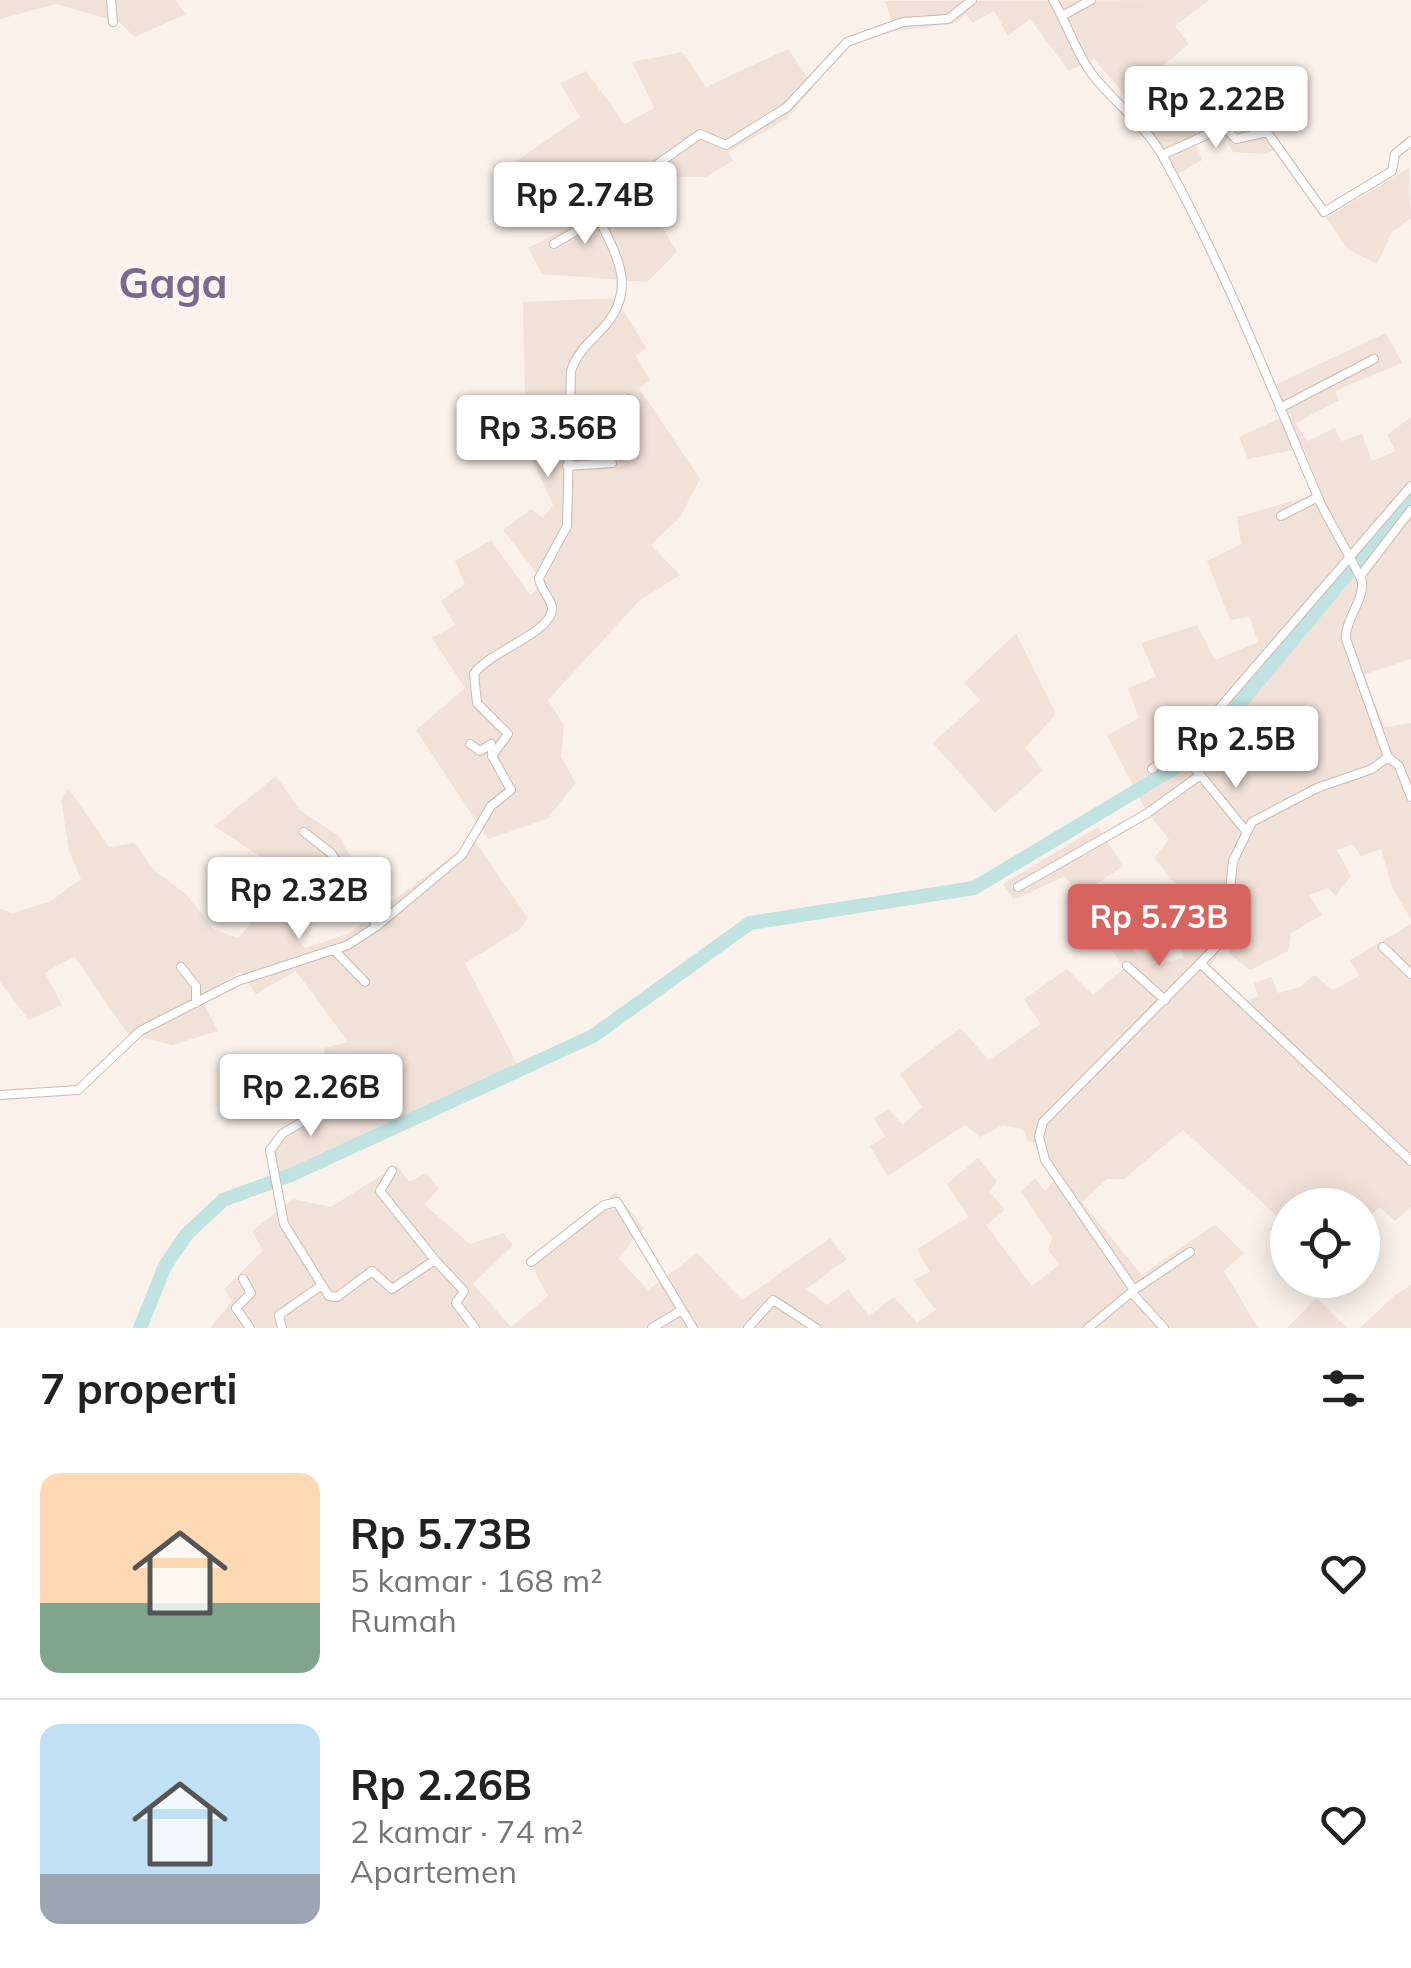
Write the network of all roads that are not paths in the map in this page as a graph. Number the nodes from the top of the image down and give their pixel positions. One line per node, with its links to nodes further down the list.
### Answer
1 (111, 0): 6 (street)
2 (972, 0): 9 (street)
3 (1053, 0): 5 (street)
4 (1091, 0): 5 (street)
5 (1062, 16): 8 (street)
6 (113, 22)
7 (1411, 141): 8 (street)
8 (1162, 155): 13 (street)
9 (598, 218): 10 (street); 14 (street)
10 (554, 244)
11 (1374, 360): 13 (street)
12 (630, 398): 14 (street)
13 (1280, 408): 18 (street)
14 (567, 432): 16 (street)
15 (612, 462): 16 (street)
16 (567, 466): 25 (street)
17 (1411, 486): 21 (street)
18 (1318, 497): 20 (street); 21 (street)
19 (1411, 510): 22 (street)
20 (1281, 516)
21 (1350, 562): 22 (street); 24 (street)
22 (1360, 574): 26 (street)
23 (470, 744): 25 (street)
24 (1181, 751): 27 (street); 28 (street)
25 (492, 754): 33 (street)
26 (1388, 757): 29 (street); 30 (street)
27 (1152, 769)
28 (1199, 776): 30 (street); 32 (street)
29 (1411, 797)
30 (1245, 830): 36 (street)
31 (304, 832): 33 (street)
32 (1018, 887)
33 (377, 926): 35 (street)
34 (1383, 947): 39 (street)
35 (334, 950): 40 (street); 42 (street)
36 (1200, 963): 41 (street); 45 (street)
37 (1128, 966): 41 (street)
38 (181, 967): 42 (street)
39 (1411, 974)
40 (365, 982)
41 (1165, 1000): 52 (street)
42 (196, 1003): 43 (street)
43 (0, 1095)
44 (336, 1103): 51 (street)
45 (1409, 1156)
46 (392, 1170): 48 (street)
47 (1190, 1252): 52 (street)
48 (435, 1260): 51 (street); 54 (street)
49 (531, 1262): 53 (street)
50 (242, 1279): 58 (street)
51 (322, 1286): 56 (street)
52 (1133, 1292): 65 (street); 66 (street)
53 (682, 1310): 61 (street); 62 (street)
54 (467, 1318): 57 (street); 60 (street)
55 (800, 1324): 63 (street); 64 (street)
56 (280, 1325): 59 (street)
57 (458, 1326)
58 (250, 1328)
59 (270, 1328)
60 (475, 1328)
61 (652, 1328)
62 (693, 1328)
63 (748, 1328)
64 (816, 1328)
65 (1088, 1328)
66 (1164, 1328)

